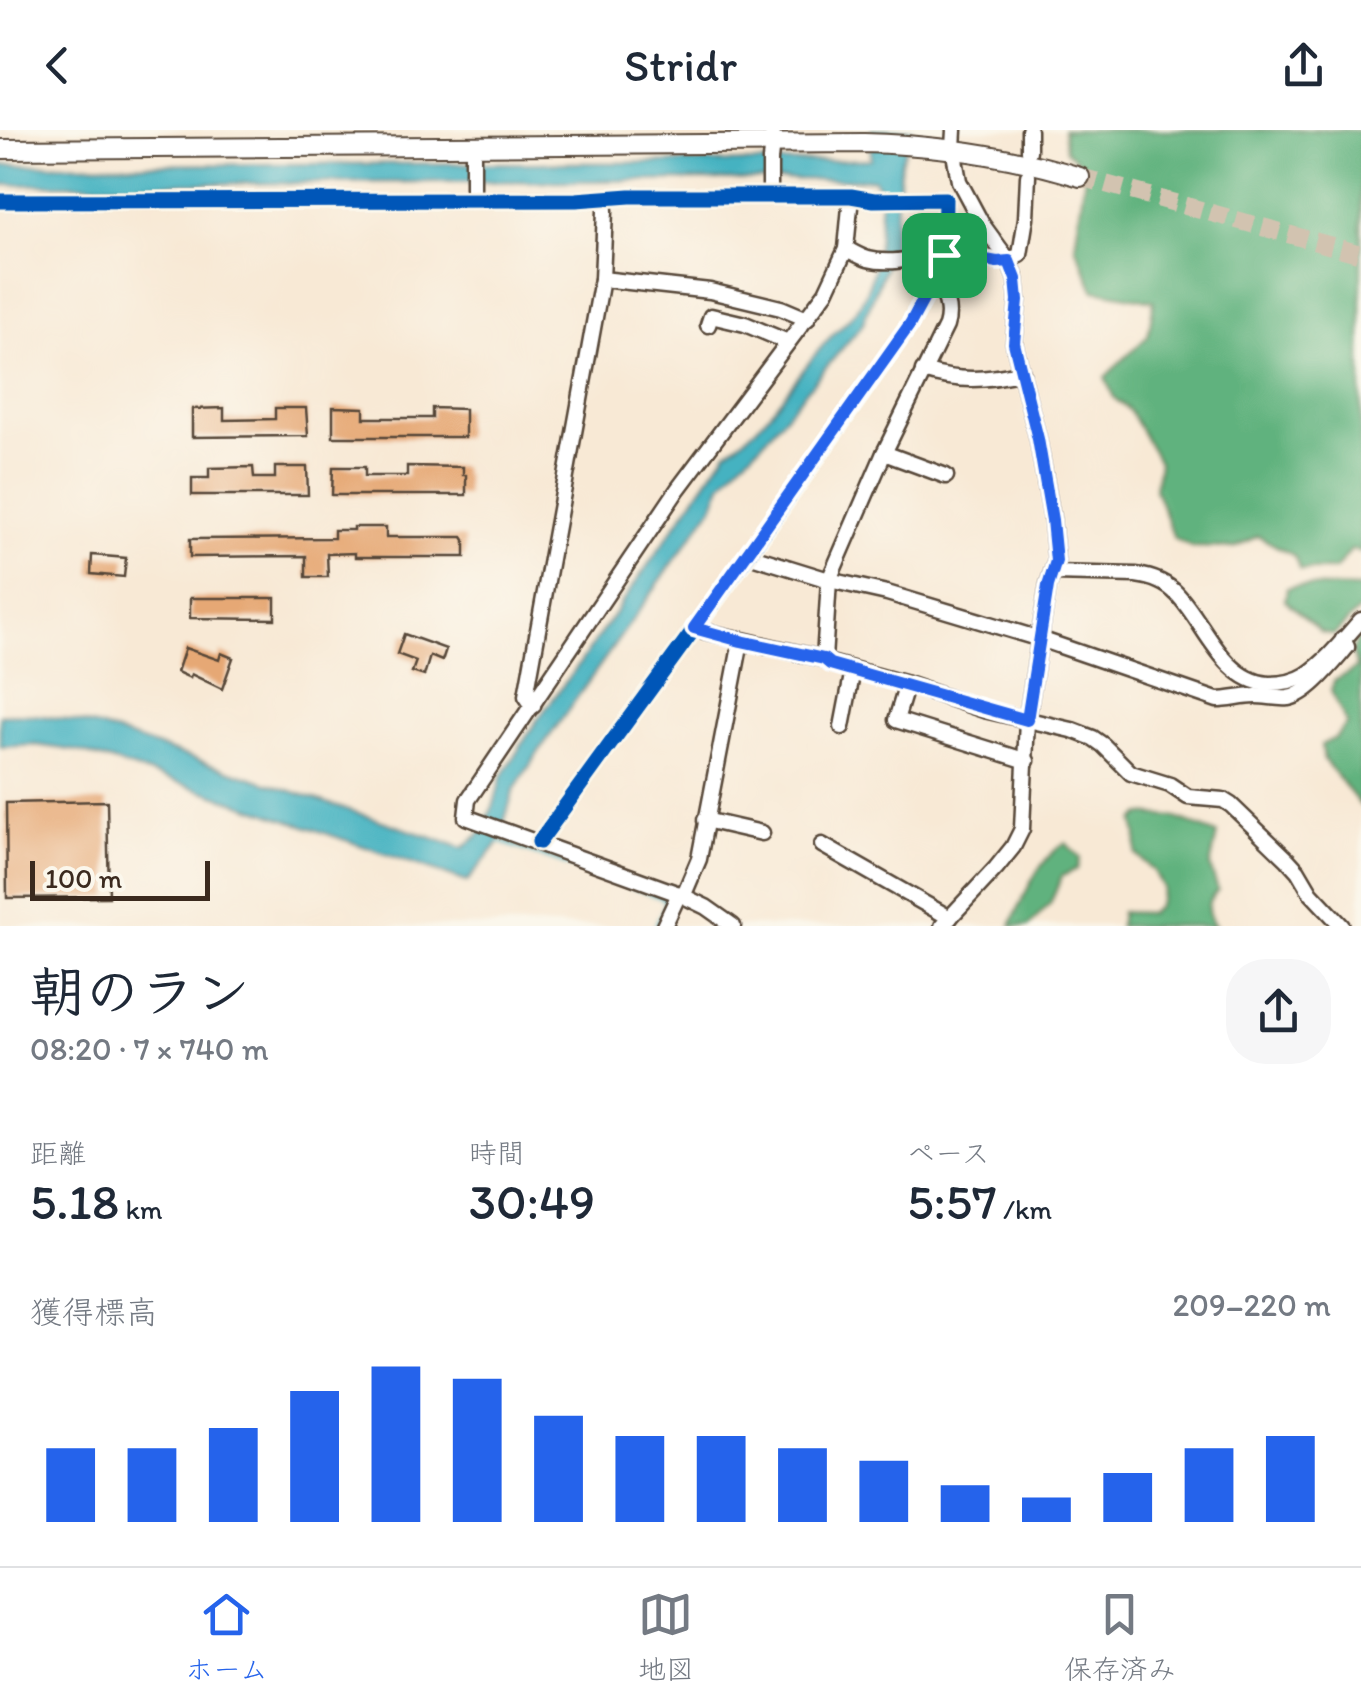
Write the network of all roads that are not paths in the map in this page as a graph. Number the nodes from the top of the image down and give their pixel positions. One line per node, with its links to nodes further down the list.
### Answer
1 (1029, 130): 6 (street)
2 (954, 139): 3 (main road); 8 (main road); 16 (street)
3 (772, 144): 4 (main road); 9 (street)
4 (473, 146): 5 (main road); 10 (street)
5 (0, 150)
6 (1029, 150)
7 (1028, 176): 16 (street)
8 (1080, 178)
9 (770, 193): 11 (street); 12 (street)
10 (473, 196): 12 (street); 13 (street)
11 (851, 196): 14 (street); 15 (street)
12 (604, 199): 17 (street)
13 (0, 201)
14 (846, 248): 15 (street); 19 (street)
15 (944, 255): 16 (street); 18 (street)
16 (1009, 261): 23 (street)
17 (602, 279): 19 (street); 37 (street)
18 (934, 281): 22 (street); 26 (street)
19 (806, 318): 21 (street)
20 (708, 325): 21 (street)
21 (788, 342): 37 (street)
22 (923, 370): 23 (street); 24 (street)
23 (1022, 372): 27 (street)
24 (884, 453): 25 (street); 28 (street)
25 (946, 476)
26 (748, 555): 28 (street); 30 (street)
27 (1052, 573): 31 (street); 32 (street)
28 (829, 580): 31 (street); 34 (street)
29 (1361, 620): 32 (street)
30 (694, 628): 33 (street); 43 (street)
31 (1040, 639): 32 (street); 38 (street)
32 (1343, 639)
33 (741, 641): 34 (street); 41 (street)
34 (824, 659): 35 (street)
35 (853, 670): 36 (street); 39 (street)
36 (908, 684): 38 (street); 40 (street)
37 (533, 706): 43 (street)
38 (1027, 720): 40 (street); 49 (street)
39 (842, 727)
40 (1027, 761): 46 (street)
41 (706, 820): 42 (street); 45 (street)
42 (762, 834)
43 (539, 842): 45 (street)
44 (822, 845): 46 (street)
45 (679, 894): 47 (street); 48 (street)
46 (946, 922)
47 (664, 926)
48 (733, 926)
49 (1342, 926)

